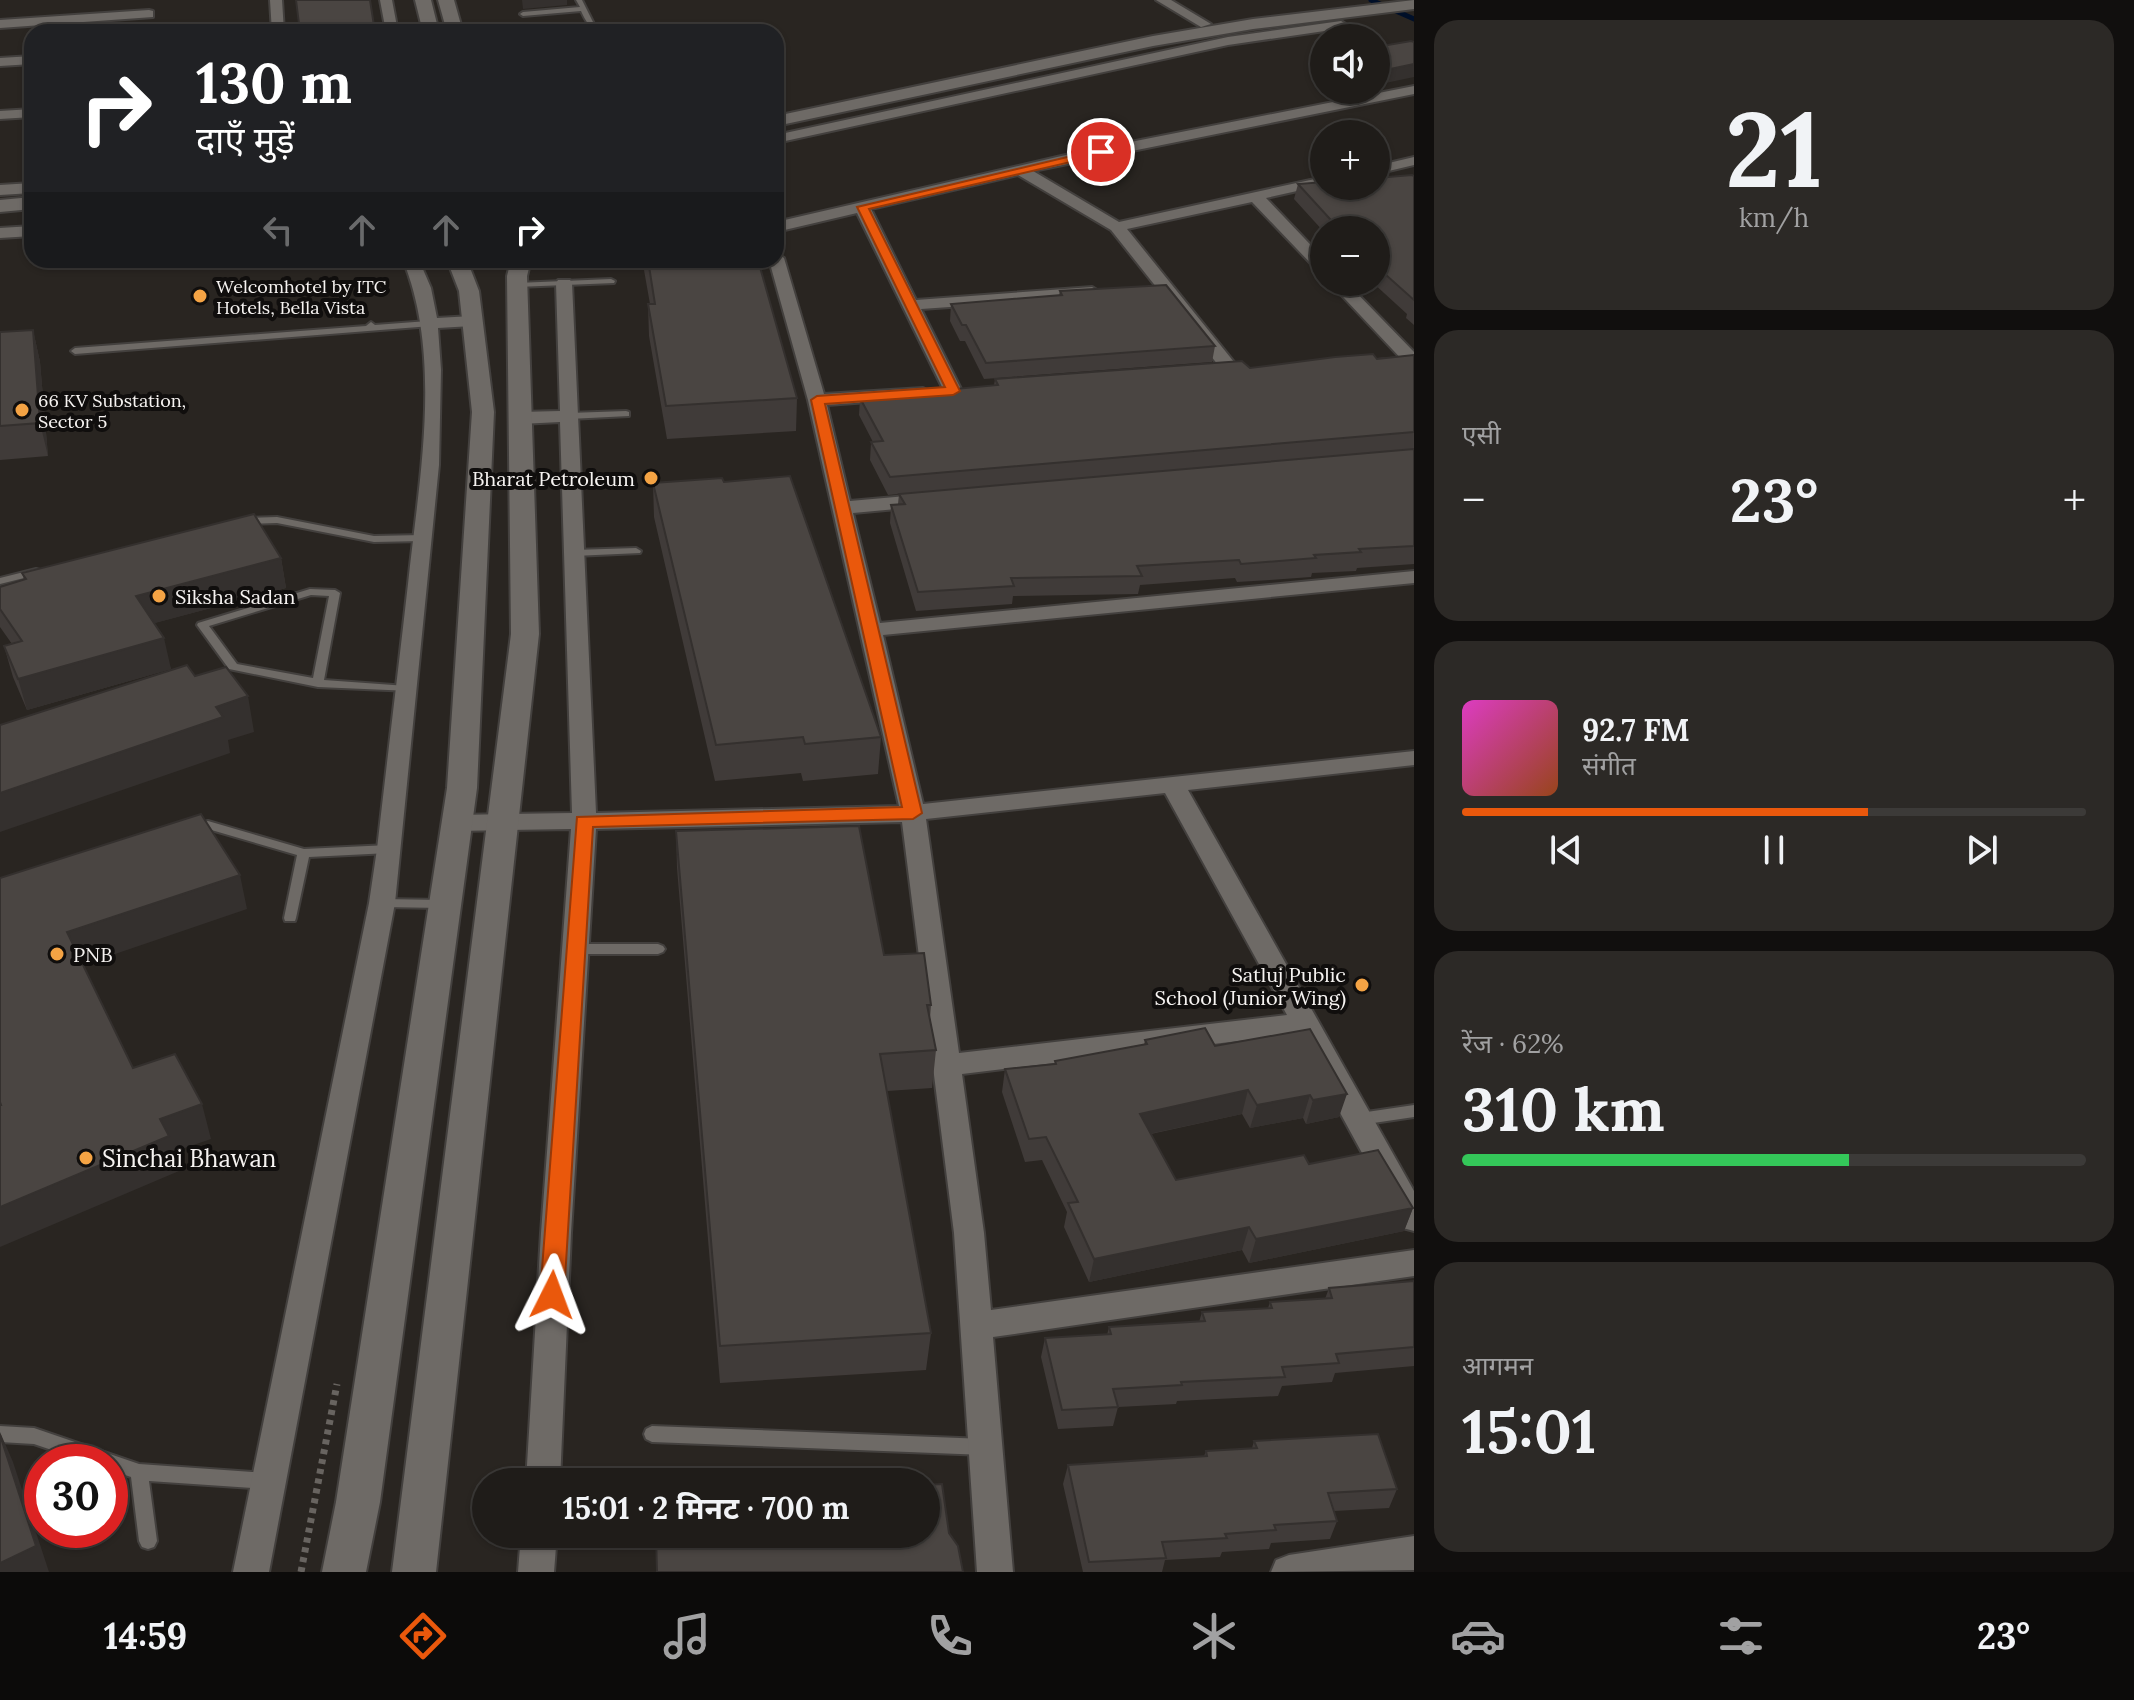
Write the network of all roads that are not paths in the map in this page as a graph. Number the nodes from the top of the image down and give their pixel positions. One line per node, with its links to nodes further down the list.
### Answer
1 (150, 0): 11 (street)
2 (276, 0): 16 (street)
3 (386, 0): 17 (street)
4 (423, 0): 18 (street)
5 (446, 0): 19 (street)
6 (579, 0): 10 (lane)
7 (1162, 0): 21 (street)
8 (1379, 0): 13 (street)
9 (1410, 4): 13 (street)
10 (583, 9): 12 (lane); 20 (lane)
11 (149, 14): 14 (street); 15 (street)
12 (523, 14)
13 (1336, 15): 21 (street); 28 (street); 29 (street)
14 (0, 24)
15 (148, 24)
16 (278, 24)
17 (390, 24)
18 (429, 24)
19 (453, 24)
20 (590, 24)
21 (1205, 24): 25 (street)
22 (24, 60): 23 (street)
23 (0, 62)
24 (1414, 90): 31 (street)
25 (784, 107)
26 (24, 114): 27 (street)
27 (0, 115)
28 (784, 119)
29 (784, 137)
30 (1414, 161): 32 (street)
31 (1021, 170): 39 (street); 43 (street)
32 (1390, 171)
33 (1310, 184): 36 (street)
34 (24, 188): 35 (street)
35 (0, 190)
36 (1255, 196): 43 (street); 46 (street)
37 (24, 204): 38 (street)
38 (0, 206)
39 (862, 207): 42 (street); 55 (street)
40 (24, 218): 41 (street)
41 (0, 219)
42 (784, 225)
43 (1117, 227): 61 (street)
44 (24, 232): 45 (street)
45 (0, 233)
46 (1310, 253)
47 (416, 268): 57 (street)
48 (460, 268): 56 (street)
49 (779, 268): 62 (street)
50 (519, 272): 52 (lane); 65 (street)
51 (611, 281): 52 (lane)
52 (564, 283): 64 (street)
53 (1117, 290): 55 (street)
54 (1350, 296): 60 (street)
55 (911, 305): 62 (street)
56 (472, 321): 57 (street); 83 (street)
57 (428, 324): 58 (lane); 69 (street)
58 (75, 351)
59 (1379, 359): 60 (street)
60 (1411, 359)
61 (1232, 371)
62 (817, 400): 67 (street)
63 (626, 414): 64 (lane)
64 (569, 416): 65 (street); 71 (street)
65 (520, 418): 82 (street)
66 (953, 498): 67 (street)
67 (842, 508): 75 (street)
68 (227, 523): 69 (lane)
69 (423, 538): 77 (street)
70 (636, 551): 71 (lane)
71 (574, 553): 81 (street)
72 (48, 569): 74 (lane)
73 (1414, 577): 75 (street)
74 (0, 581)
75 (870, 630): 80 (street)
76 (318, 684): 76 (lane); 77 (lane)
77 (407, 689): 85 (street)
78 (1414, 758): 79 (street)
79 (1173, 785): 80 (street); 92 (street)
80 (913, 813): 81 (street); 93 (street)
81 (584, 821): 82 (street); 90 (street)
82 (504, 822): 83 (street); 110 (street)
83 (457, 823): 88 (street)
84 (178, 833): 86 (lane)
85 (389, 849): 86 (lane); 87 (street)
86 (304, 853): 89 (lane)
87 (382, 903): 88 (lane); 104 (street)
88 (445, 904): 109 (street)
89 (290, 918)
90 (576, 949): 91 (lane); 102 (street)
91 (658, 949)
92 (1305, 1023): 93 (street); 95 (street)
93 (946, 1065): 98 (street)
94 (1414, 1111): 95 (lane)
95 (1360, 1119): 96 (street)
96 (1414, 1219)
97 (1414, 1263): 98 (street)
98 (976, 1326): 101 (street)
99 (0, 1434): 103 (lane)
100 (652, 1434): 101 (lane)
101 (985, 1447): 112 (street)
102 (544, 1468)
103 (139, 1472): 104 (lane); 105 (lane)
104 (270, 1481): 108 (street)
105 (148, 1541)
106 (538, 1548): 111 (street)
107 (1414, 1553): 113 (street)
108 (251, 1572)
109 (344, 1572)
110 (414, 1572)
111 (536, 1572)
112 (995, 1572)
113 (1289, 1572)

